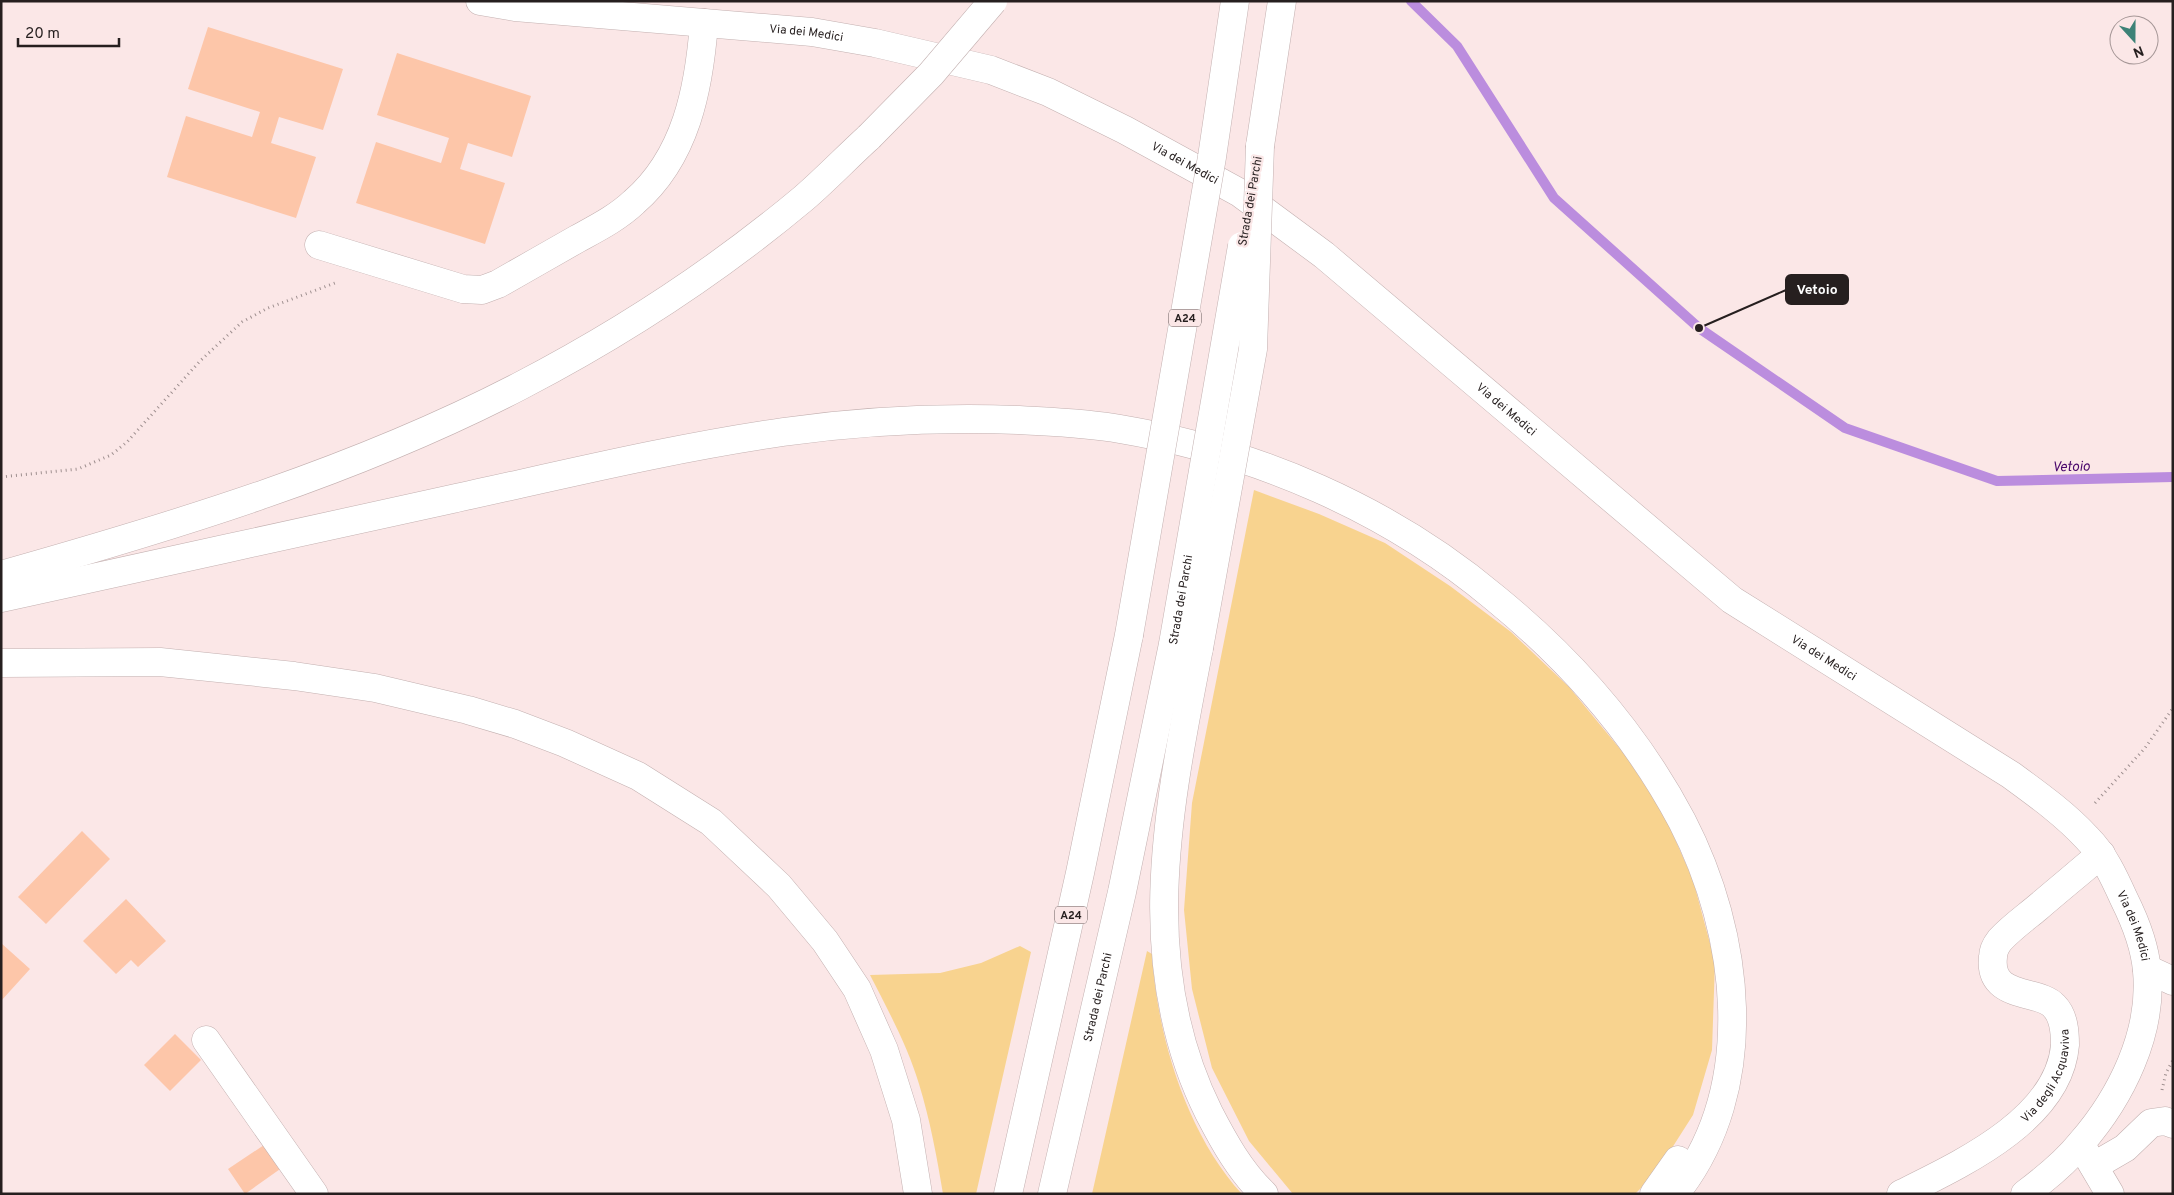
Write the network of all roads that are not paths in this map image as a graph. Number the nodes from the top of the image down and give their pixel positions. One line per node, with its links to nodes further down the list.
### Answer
1 (480, 1): 5 (main road, Via dei Medici)
2 (993, 1): 7 (main road, bridge)
3 (1236, 1): 20 (main road, A24, bridge)
4 (1282, 1): 9 (main road, Strada dei Parchi, bridge)
5 (704, 24): 6 (main road); 11 (main road, Via dei Medici)
6 (319, 245)
7 (1, 575)
8 (1, 598): 14 (main road)
9 (1186, 646): 21 (main road, Strada dei Parchi); 22 (main road)
10 (1, 663): 19 (main road)
11 (2101, 854): 12 (main road, Via dei Medici); 25 (main road, Via degli Acquaviva)
12 (2147, 969): 13 (main road); 17 (main road, Via dei Medici)
13 (2173, 981)
14 (1732, 1038): 23 (main road); 24 (main road)
15 (206, 1040): 18 (main road)
16 (2173, 1124): 17 (main road)
17 (2087, 1155): 26 (main road, Via dei Medici); 27 (main road)
18 (314, 1194)
19 (918, 1194)
20 (1008, 1194)
21 (1052, 1194)
22 (1264, 1194)
23 (1654, 1194)
24 (1675, 1194)
25 (1901, 1194)
26 (2025, 1194)
27 (2110, 1194)

